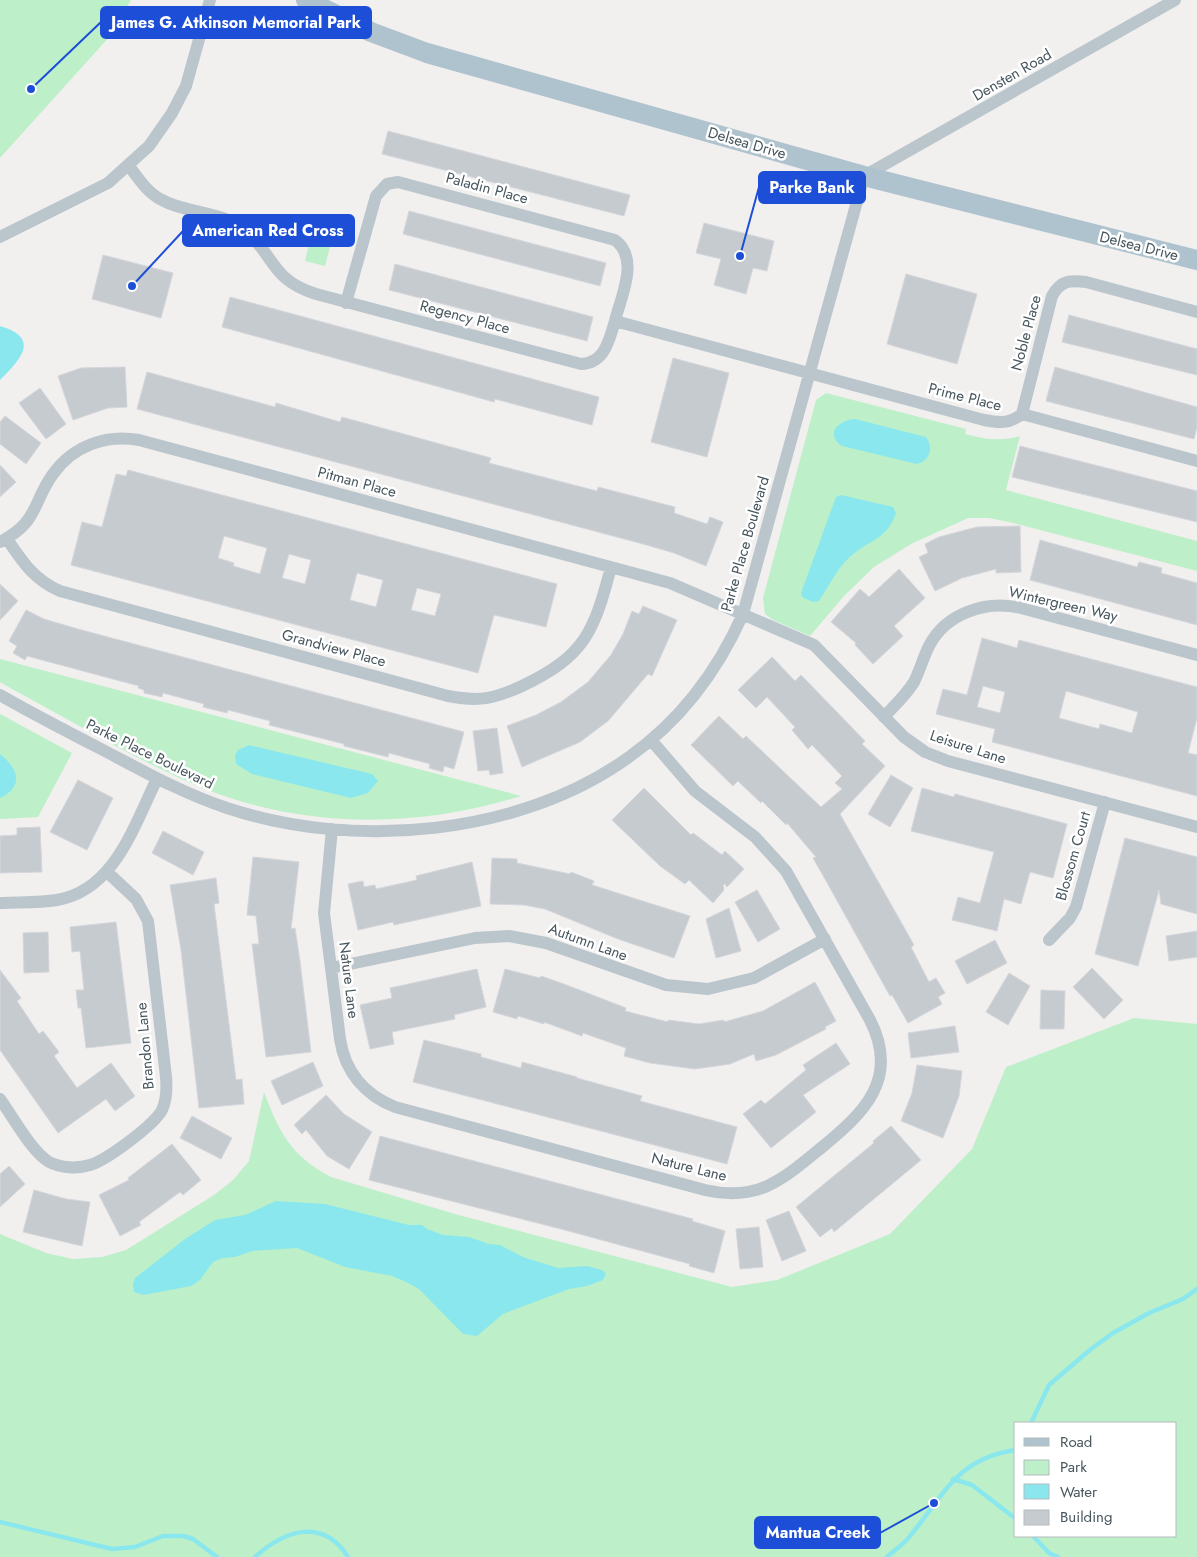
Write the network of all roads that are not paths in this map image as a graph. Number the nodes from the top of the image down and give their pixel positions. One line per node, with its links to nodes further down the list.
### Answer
1 (210, 0): 4 (street)
2 (306, 0): 5 (main road, Delsea Drive)
3 (1174, 0): 5 (street, Densten Road)
4 (129, 166): 6 (street); 8 (street, Regency Place)
5 (864, 176): 7 (main road, Delsea Drive); 11 (street, Parke Place Boulevard)
6 (0, 237)
7 (1197, 260)
8 (346, 303): 10 (street, Regency Place); 10 (street, Paladin Place)
9 (1197, 312): 12 (street, Noble Place)
10 (615, 322): 11 (street)
11 (809, 374): 12 (street, Prime Place); 16 (street, Parke Place Boulevard)
12 (1022, 414): 13 (street, Prime Place)
13 (1197, 461)
14 (4, 540): 15 (street, Pitman Place); 15 (street, Grandview Place)
15 (610, 567): 16 (street, Pitman Place)
16 (743, 614): 19 (street, Leisure Lane); 20 (street, Parke Place Boulevard)
17 (1197, 655): 19 (street, Wintergreen Way)
18 (0, 695): 21 (street, Parke Place Boulevard)
19 (884, 716): 22 (street, Leisure Lane)
20 (651, 740): 24 (street, Parke Place Boulevard); 27 (street, Nature Lane)
21 (157, 779): 24 (street, Parke Place Boulevard); 25 (street)
22 (1105, 802): 23 (street, Leisure Lane); 28 (street, Blossom Court)
23 (1197, 827)
24 (332, 829): 29 (street, Nature Lane)
25 (107, 872): 26 (street); 30 (street, Brandon Lane)
26 (0, 903)
27 (825, 939): 29 (street, Autumn Lane); 29 (street, Nature Lane)
28 (1049, 940)
29 (331, 968)
30 (0, 1099)

